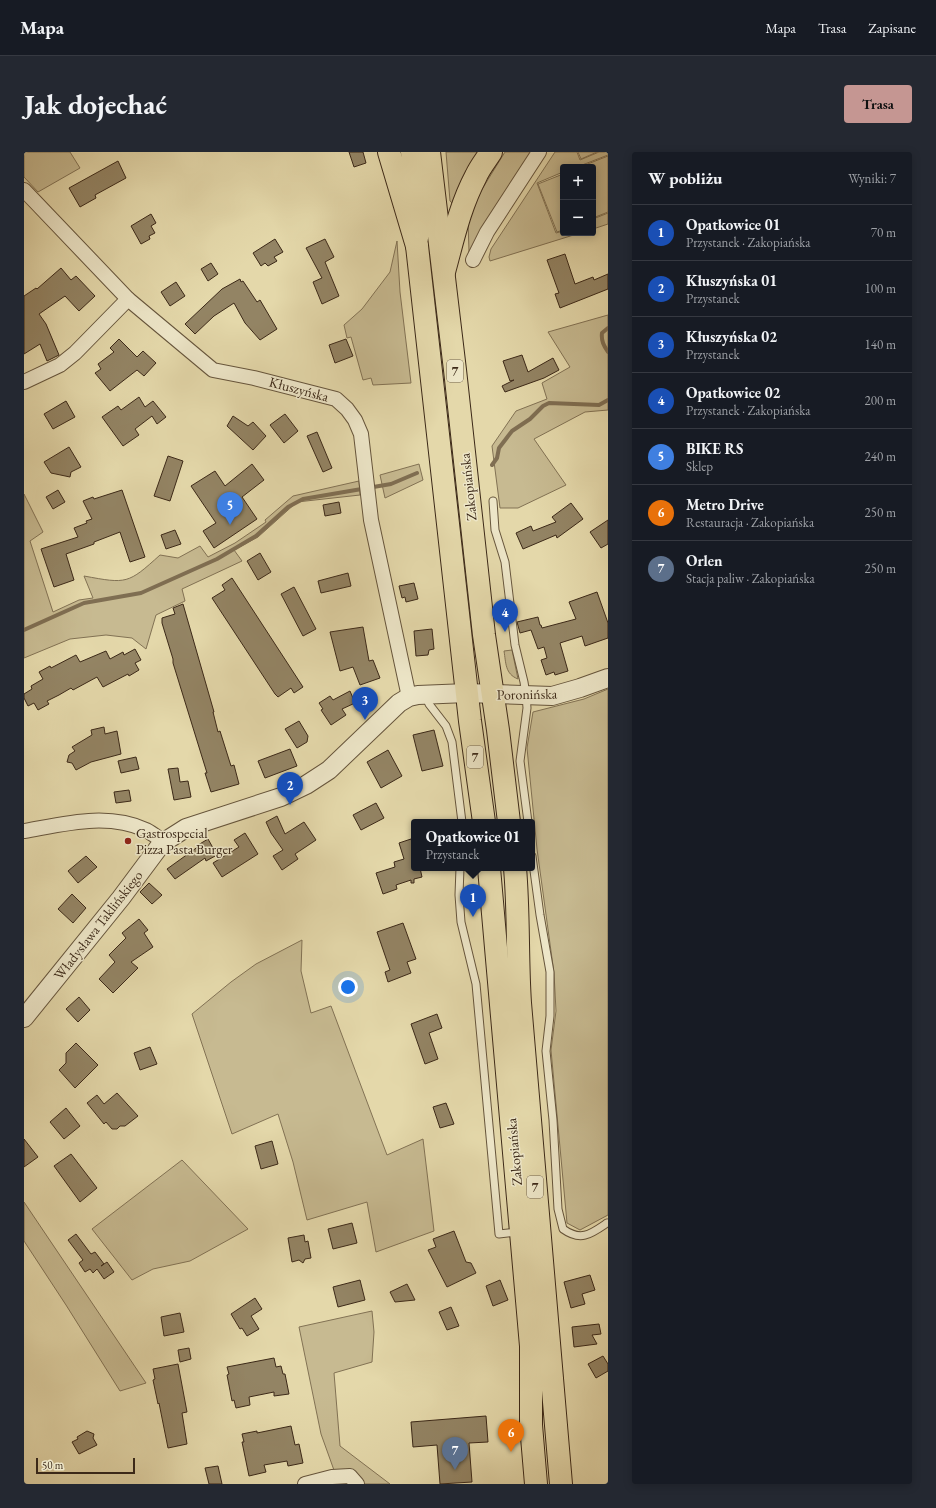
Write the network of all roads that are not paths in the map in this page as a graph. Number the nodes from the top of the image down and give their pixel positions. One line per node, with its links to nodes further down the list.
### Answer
1 (389, 152): 7 (main road)
2 (412, 152): 7 (main road, Zakopiańska)
3 (429, 152): 9 (main road, Zakopiańska)
4 (490, 152): 9 (main road)
5 (539, 152): 8 (street)
6 (24, 190): 10 (street, Kłuszyńska)
7 (417, 246): 14 (main road, Zakopiańska / 7)
8 (473, 260)
9 (444, 272): 15 (main road, Zakopiańska / 7)
10 (128, 299): 11 (street); 17 (street, Kłuszyńska)
11 (24, 382)
12 (493, 500): 16 (lane)
13 (608, 678): 16 (street, Poronińska)
14 (467, 693): 15 (street, Poronińska); 17 (street); 19 (main road, Zakopiańska / 7)
15 (492, 695): 16 (street, Poronińska); 20 (main road, Zakopiańska / 7)
16 (526, 695): 21 (lane)
17 (417, 696): 18 (lane); 23 (street, Władysława Taklińskiego)
18 (462, 819)
19 (484, 819)
20 (509, 819)
21 (528, 819)
22 (24, 831): 23 (street)
23 (164, 842): 28 (street, Władysława Taklińskiego)
24 (460, 871): 30 (lane)
25 (489, 871): 30 (main road, Zakopiańska / 7)
26 (515, 871): 34 (main road, Zakopiańska / 7)
27 (534, 871): 29 (lane)
28 (24, 1018)
29 (607, 1223)
30 (521, 1231): 33 (main road, Zakopiańska / 7)
31 (305, 1484): 32 (street)
32 (357, 1484)
33 (536, 1484)
34 (561, 1484)

